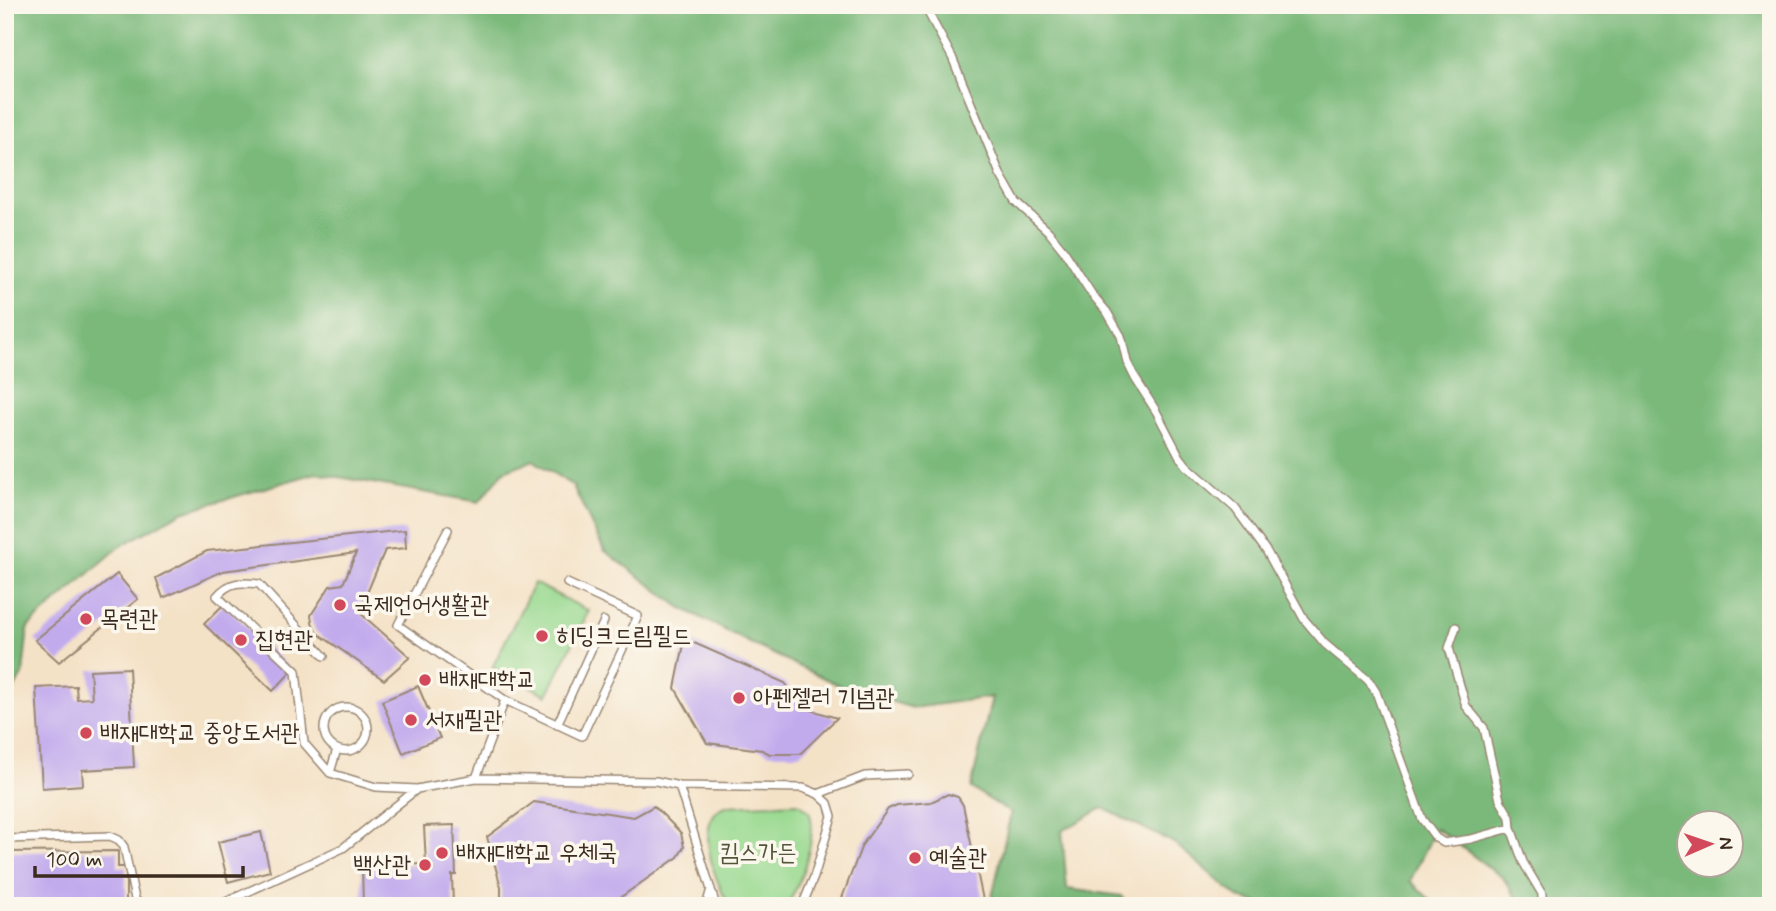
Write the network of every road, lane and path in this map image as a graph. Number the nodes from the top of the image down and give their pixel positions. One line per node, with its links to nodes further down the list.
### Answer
1 (924, 5): 16 (lane)
2 (448, 530): 7 (lane)
3 (567, 583): 8 (lane)
4 (604, 621): 8 (lane)
5 (1456, 626): 16 (lane)
6 (324, 656): 10 (lane)
7 (505, 700): 8 (lane); 12 (lane)
8 (558, 724)
9 (337, 749): 9 (lane); 10 (lane)
10 (330, 773): 14 (lane)
11 (908, 774): 15 (lane)
12 (476, 778): 13 (lane); 14 (lane)
13 (679, 786): 15 (lane); 18 (lane)
14 (417, 789): 20 (lane)
15 (818, 794): 23 (lane)
16 (1511, 828): 24 (lane)
17 (5, 839): 19 (lane)
18 (711, 888): 21 (lane); 22 (lane)
19 (141, 906)
20 (217, 906)
21 (706, 906)
22 (716, 906)
23 (802, 906)
24 (1542, 906)

